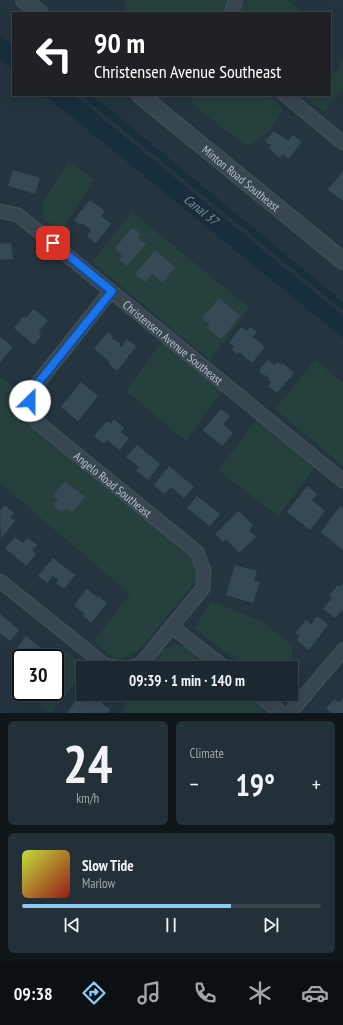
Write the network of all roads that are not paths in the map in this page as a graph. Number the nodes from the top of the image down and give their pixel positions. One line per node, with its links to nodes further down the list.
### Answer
1 (24, 0): 3 (street)
2 (236, 0): 4 (street)
3 (39, 12)
4 (231, 12)
5 (141, 96): 9 (street, Minton Road Southeast)
6 (286, 96): 7 (street)
7 (343, 143)
8 (0, 211): 10 (street, Christensen Avenue Southeast)
9 (343, 261)
10 (112, 291): 11 (street, Christensen Avenue Southeast); 13 (street, Angelo Road Southeast)
11 (343, 481)
12 (0, 581): 15 (street)
13 (172, 626): 16 (street, Angelo Road Southeast); 17 (street)
14 (343, 650): 20 (street)
15 (99, 661)
16 (143, 661)
17 (215, 661)
18 (266, 701): 19 (street)
19 (281, 713)
20 (290, 713)

